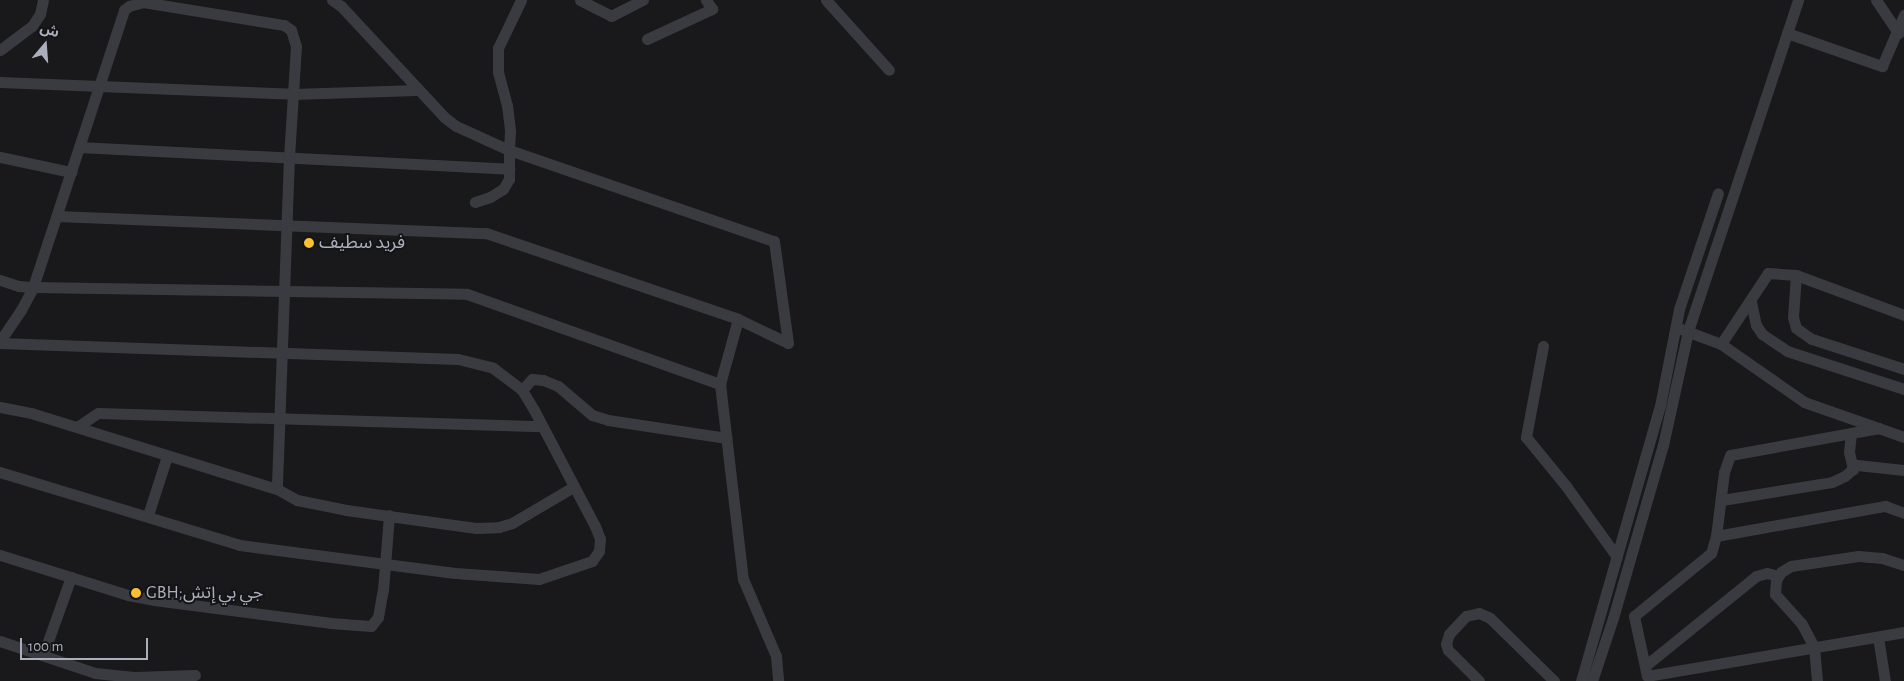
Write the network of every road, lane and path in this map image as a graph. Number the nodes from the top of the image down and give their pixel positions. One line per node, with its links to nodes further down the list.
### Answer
1 (43, 0): 14 (street)
2 (521, 0): 21 (street)
3 (580, 0): 4 (street)
4 (642, 0)
5 (706, 0): 13 (street)
6 (826, 0): 15 (street)
7 (1798, 0): 11 (street)
8 (1876, 0): 12 (street)
9 (337, 2): 18 (street)
10 (1904, 15): 12 (street)
11 (1787, 33): 12 (street); 38 (street)
12 (1898, 33)
13 (647, 39)
14 (0, 50)
15 (889, 70)
16 (0, 82): 17 (street)
17 (97, 88): 19 (street); 19 (street); 20 (street)
18 (418, 90): 19 (street); 21 (street)
19 (293, 94): 23 (street)
20 (79, 147): 23 (street); 25 (street)
21 (509, 150): 24 (street); 36 (street)
22 (0, 157): 25 (street)
23 (289, 157): 24 (street); 29 (street)
24 (510, 169): 27 (street)
25 (71, 172): 28 (street)
26 (1718, 193): 37 (street)
27 (475, 202)
28 (57, 216): 29 (street); 32 (street)
29 (286, 226): 33 (street); 36 (street)
30 (1796, 275): 34 (street); 35 (street); 43 (street)
31 (0, 280): 32 (street)
32 (33, 287): 33 (street); 39 (street)
33 (285, 290): 42 (street); 44 (street)
34 (1751, 302): 40 (street); 45 (street)
35 (1904, 314)
36 (738, 319): 44 (street)
37 (1674, 328): 38 (street); 59 (street)
38 (1688, 331): 40 (street); 60 (street)
39 (0, 342): 42 (street)
40 (1721, 344): 51 (street)
41 (1543, 346): 69 (street)
42 (280, 354): 46 (street); 48 (street)
43 (1904, 369)
44 (720, 384): 54 (street)
45 (1904, 389)
46 (522, 390): 49 (street); 54 (street)
47 (0, 407): 50 (street)
48 (279, 417): 49 (street); 50 (street); 62 (street)
49 (542, 426): 61 (street)
50 (77, 427): 55 (street)
51 (1878, 428): 52 (street); 53 (street)
52 (1851, 433): 56 (street); 63 (street)
53 (1904, 437)
54 (727, 438): 84 (street)
55 (167, 456): 62 (street); 65 (street)
56 (1853, 470): 57 (street); 63 (street)
57 (1904, 470)
58 (0, 472): 65 (street)
59 (1639, 482): 60 (street); 69 (street)
60 (1651, 486): 76 (street)
61 (573, 487): 66 (street); 70 (street)
62 (277, 489): 66 (street)
63 (1722, 500): 67 (street)
64 (1904, 513): 67 (street)
65 (148, 515): 70 (street)
66 (389, 515): 70 (street)
67 (1716, 536): 75 (street)
68 (0, 555): 73 (street)
69 (1617, 557): 74 (street)
70 (385, 564): 73 (street)
71 (1904, 565): 72 (street)
72 (1778, 576): 80 (street); 82 (street)
73 (71, 577): 81 (street)
74 (1600, 616): 76 (street); 87 (street)
75 (1634, 616): 76 (street); 82 (street)
76 (1613, 618): 88 (street)
77 (1904, 632): 78 (street)
78 (1878, 637): 80 (street); 90 (street)
79 (0, 641): 81 (street)
80 (1814, 647): 82 (street); 89 (street)
81 (44, 655): 83 (street)
82 (1645, 666)
83 (195, 675)
84 (778, 681)
85 (1479, 681): 86 (street)
86 (1554, 681)
87 (1581, 681)
88 (1592, 681)
89 (1817, 681)
90 (1885, 681)

